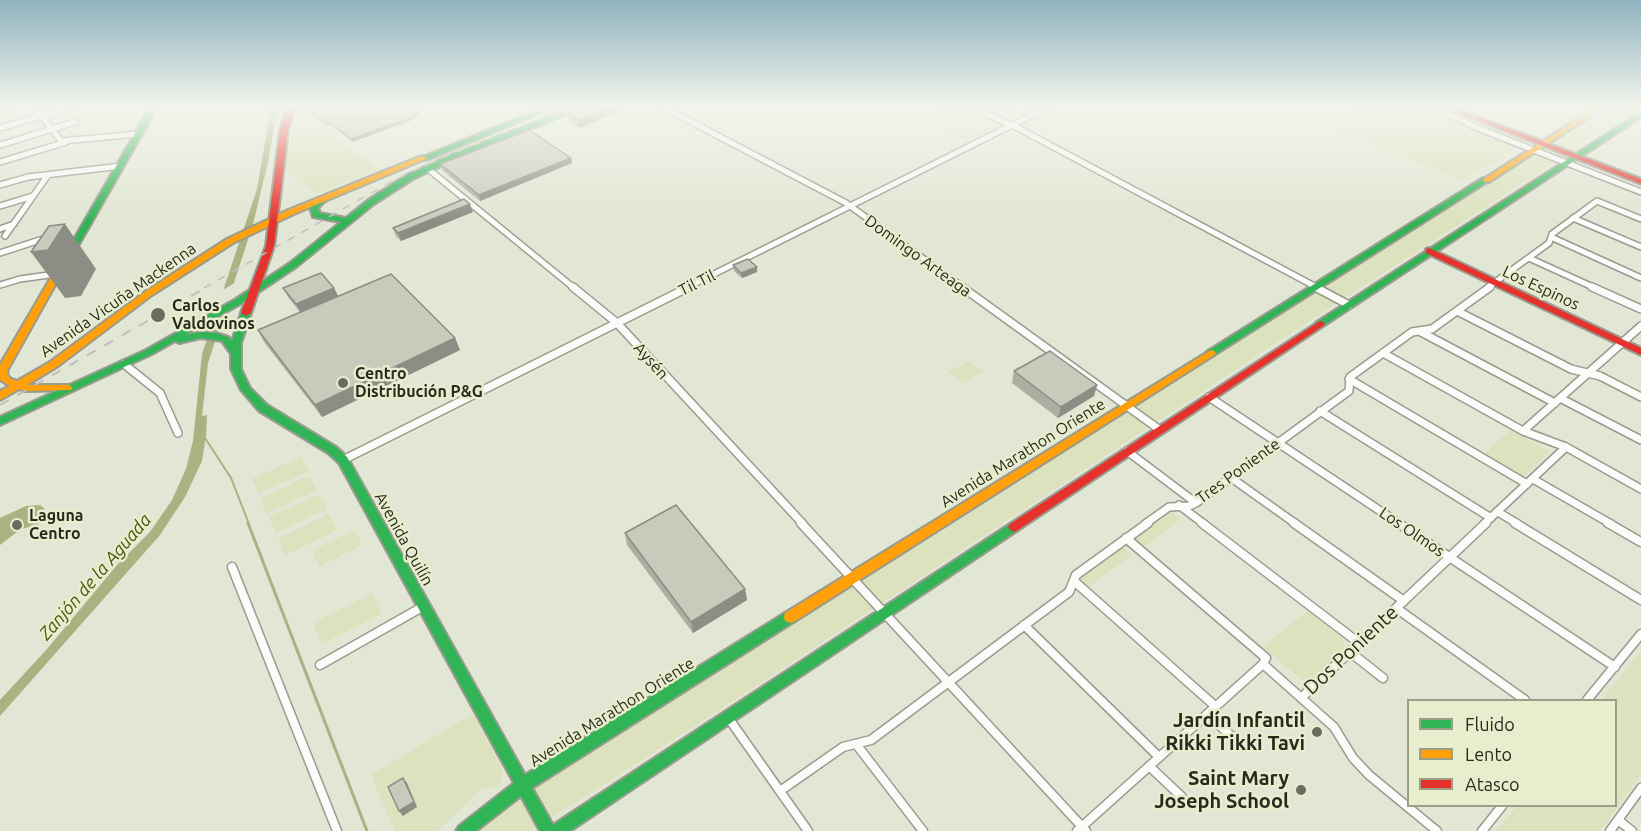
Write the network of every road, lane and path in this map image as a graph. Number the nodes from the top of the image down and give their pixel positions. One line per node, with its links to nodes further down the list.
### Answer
1 (57, 145): 15 (street)
2 (133, 145): 17 (main road)
3 (282, 145): 28 (main road)
4 (458, 145): 24 (main road, Avenida Vicuña Mackenna)
5 (486, 145): 18 (main road)
6 (736, 145): 26 (street, Domingo Arteaga)
7 (974, 145): 26 (street, Til Til)
8 (1050, 145): 44 (street)
9 (1531, 145): 13 (street)
10 (1533, 145): 13 (main road)
11 (1542, 145): 13 (main road, Avenida Marathon Oriente)
12 (1592, 145): 14 (main road)
13 (1538, 147): 14 (main road); 16 (street); 44 (main road, Avenida Marathon Oriente)
14 (1574, 156): 16 (main road); 20 (main road)
15 (0, 162)
16 (1564, 163): 22 (street); 37 (main road)
17 (121, 166): 19 (street); 40 (main road)
18 (427, 168): 30 (main road); 49 (street, Aysén)
19 (48, 175): 21 (street); 23 (street)
20 (1641, 182)
21 (0, 185)
22 (1641, 192)
23 (33, 196): 25 (street); 31 (street)
24 (324, 199): 28 (main road, Avenida Vicuña Mackenna); 30 (main road)
25 (0, 206)
26 (851, 207): 49 (street, Til Til); 67 (street, Domingo Arteaga)
27 (1573, 218): 29 (street, Tres Poniente); 35 (street, Tres Poniente); 36 (street)
28 (274, 219): 45 (main road); 61 (main road, Avenida Vicuña Mackenna)
29 (1641, 219)
30 (347, 221): 45 (main road)
31 (14, 224): 32 (street); 33 (street)
32 (0, 229)
33 (5, 236)
34 (55, 236): 38 (street)
35 (1551, 237): 39 (street, Tres Poniente); 41 (street)
36 (1641, 247)
37 (1429, 251): 42 (main road, Los Espinos); 46 (main road)
38 (0, 253)
39 (1529, 258): 42 (street, Tres Poniente); 47 (street)
40 (57, 274): 43 (street); 58 (main road)
41 (1641, 278)
42 (1495, 283): 48 (street, Tres Poniente); 52 (main road, Los Espinos)
43 (0, 285)
44 (1316, 287): 46 (street); 67 (main road, Avenida Marathon Oriente)
45 (254, 291): 53 (main road); 54 (main road)
46 (1349, 305): 64 (main road)
47 (1641, 309)
48 (1457, 311): 51 (street, Tres Poniente); 59 (street)
49 (617, 323): 77 (street, Til Til); 88 (street, Aysén)
50 (1641, 326): 52 (street)
51 (1419, 331): 56 (street, Tres Poniente); 66 (street)
52 (1622, 343): 55 (main road, Los Espinos); 59 (street)
53 (163, 344): 54 (main road); 57 (main road)
54 (234, 352): 77 (main road, Avenida Quilín)
55 (1641, 352)
56 (1383, 353): 60 (street, Tres Poniente); 71 (street)
57 (124, 364): 62 (main road); 72 (street)
58 (1, 370): 61 (main road)
59 (1588, 373): 65 (street); 66 (street)
60 (1349, 380): 68 (street, Tres Poniente); 79 (street)
61 (18, 386): 62 (main road); 63 (main road, Avenida Vicuña Mackenna)
62 (73, 387): 69 (main road)
63 (0, 396)
64 (1209, 397): 70 (main road); 74 (street, Los Olmos)
65 (1641, 397)
66 (1558, 400): 71 (street); 73 (street)
67 (1127, 406): 70 (street, Domingo Arteaga); 88 (main road, Avenida Marathon Oriente)
68 (1320, 411): 74 (street, Tres Poniente); 83 (street)
69 (0, 421)
70 (1160, 430): 76 (main road)
71 (1523, 431): 75 (street)
72 (178, 433)
73 (1641, 441)
74 (1278, 443): 78 (street, Tres Poniente); 86 (street, Los Olmos)
75 (1566, 447): 79 (street, Dos Poniente); 80 (street)
76 (1127, 452): 81 (street); 94 (main road)
77 (343, 460): 92 (main road, Avenida Quilín)
78 (1230, 477): 81 (street, Tres Poniente); 91 (street)
79 (1530, 482): 83 (street, Dos Poniente); 85 (street)
80 (1641, 489)
81 (1196, 503): 82 (street, Tres Poniente)
82 (1179, 505): 84 (street, Tres Poniente); 97 (street)
83 (1495, 515): 86 (street, Dos Poniente); 90 (street)
84 (1126, 538): 89 (street, Tres Poniente); 99 (street, Dos Poniente)
85 (1641, 542)
86 (1450, 557): 91 (street, Dos Poniente); 101 (street, Los Olmos)
87 (232, 567): 123 (street)
88 (851, 579): 94 (street, Aysén); 114 (main road, Avenida Marathon Oriente)
89 (1074, 581): 95 (street, Tres Poniente); 107 (street)
90 (1641, 600)
91 (1404, 601): 93 (street, Dos Poniente)
92 (424, 606): 100 (street); 114 (main road, Avenida Quilín)
93 (1396, 608): 97 (street, Dos Poniente); 105 (street)
94 (884, 613): 103 (street, Aysén); 109 (main road)
95 (1024, 625): 103 (street, Tres Poniente); 112 (street)
96 (1641, 634): 101 (street)
97 (1359, 643): 98 (street, Dos Poniente)
98 (1350, 652): 102 (street); 104 (street, Dos Poniente)
99 (1263, 664): 104 (street, Dos Poniente); 107 (street)
100 (320, 665)
101 (1615, 667): 106 (street)
102 (1383, 678)
103 (949, 682): 111 (street, Tres Poniente); 122 (street, Aysén)
104 (1301, 698): 118 (street)
105 (1524, 699)
106 (1588, 699)
107 (1215, 706): 108 (street)
108 (1207, 714): 110 (street); 112 (street)
109 (727, 717): 116 (street); 126 (main road)
110 (1238, 742)
111 (856, 744): 116 (street, Tres Poniente); 128 (street)
112 (1159, 757): 113 (street)
113 (1149, 766): 117 (street); 122 (street)
114 (523, 785): 124 (main road, Avenida Marathon Oriente); 125 (main road, Avenida Quilín)
115 (1641, 788): 121 (street)
116 (780, 791): 127 (street)
117 (1182, 798)
118 (1407, 806)
119 (1408, 807): 129 (street)
120 (1501, 807): 130 (street)
121 (1618, 820): 131 (street); 132 (street)
122 (1082, 830)
123 (337, 831)
124 (464, 831)
125 (548, 831)
126 (557, 831)
127 (808, 831)
128 (923, 831)
129 (1437, 831)
130 (1482, 831)
131 (1610, 831)
132 (1632, 831)

